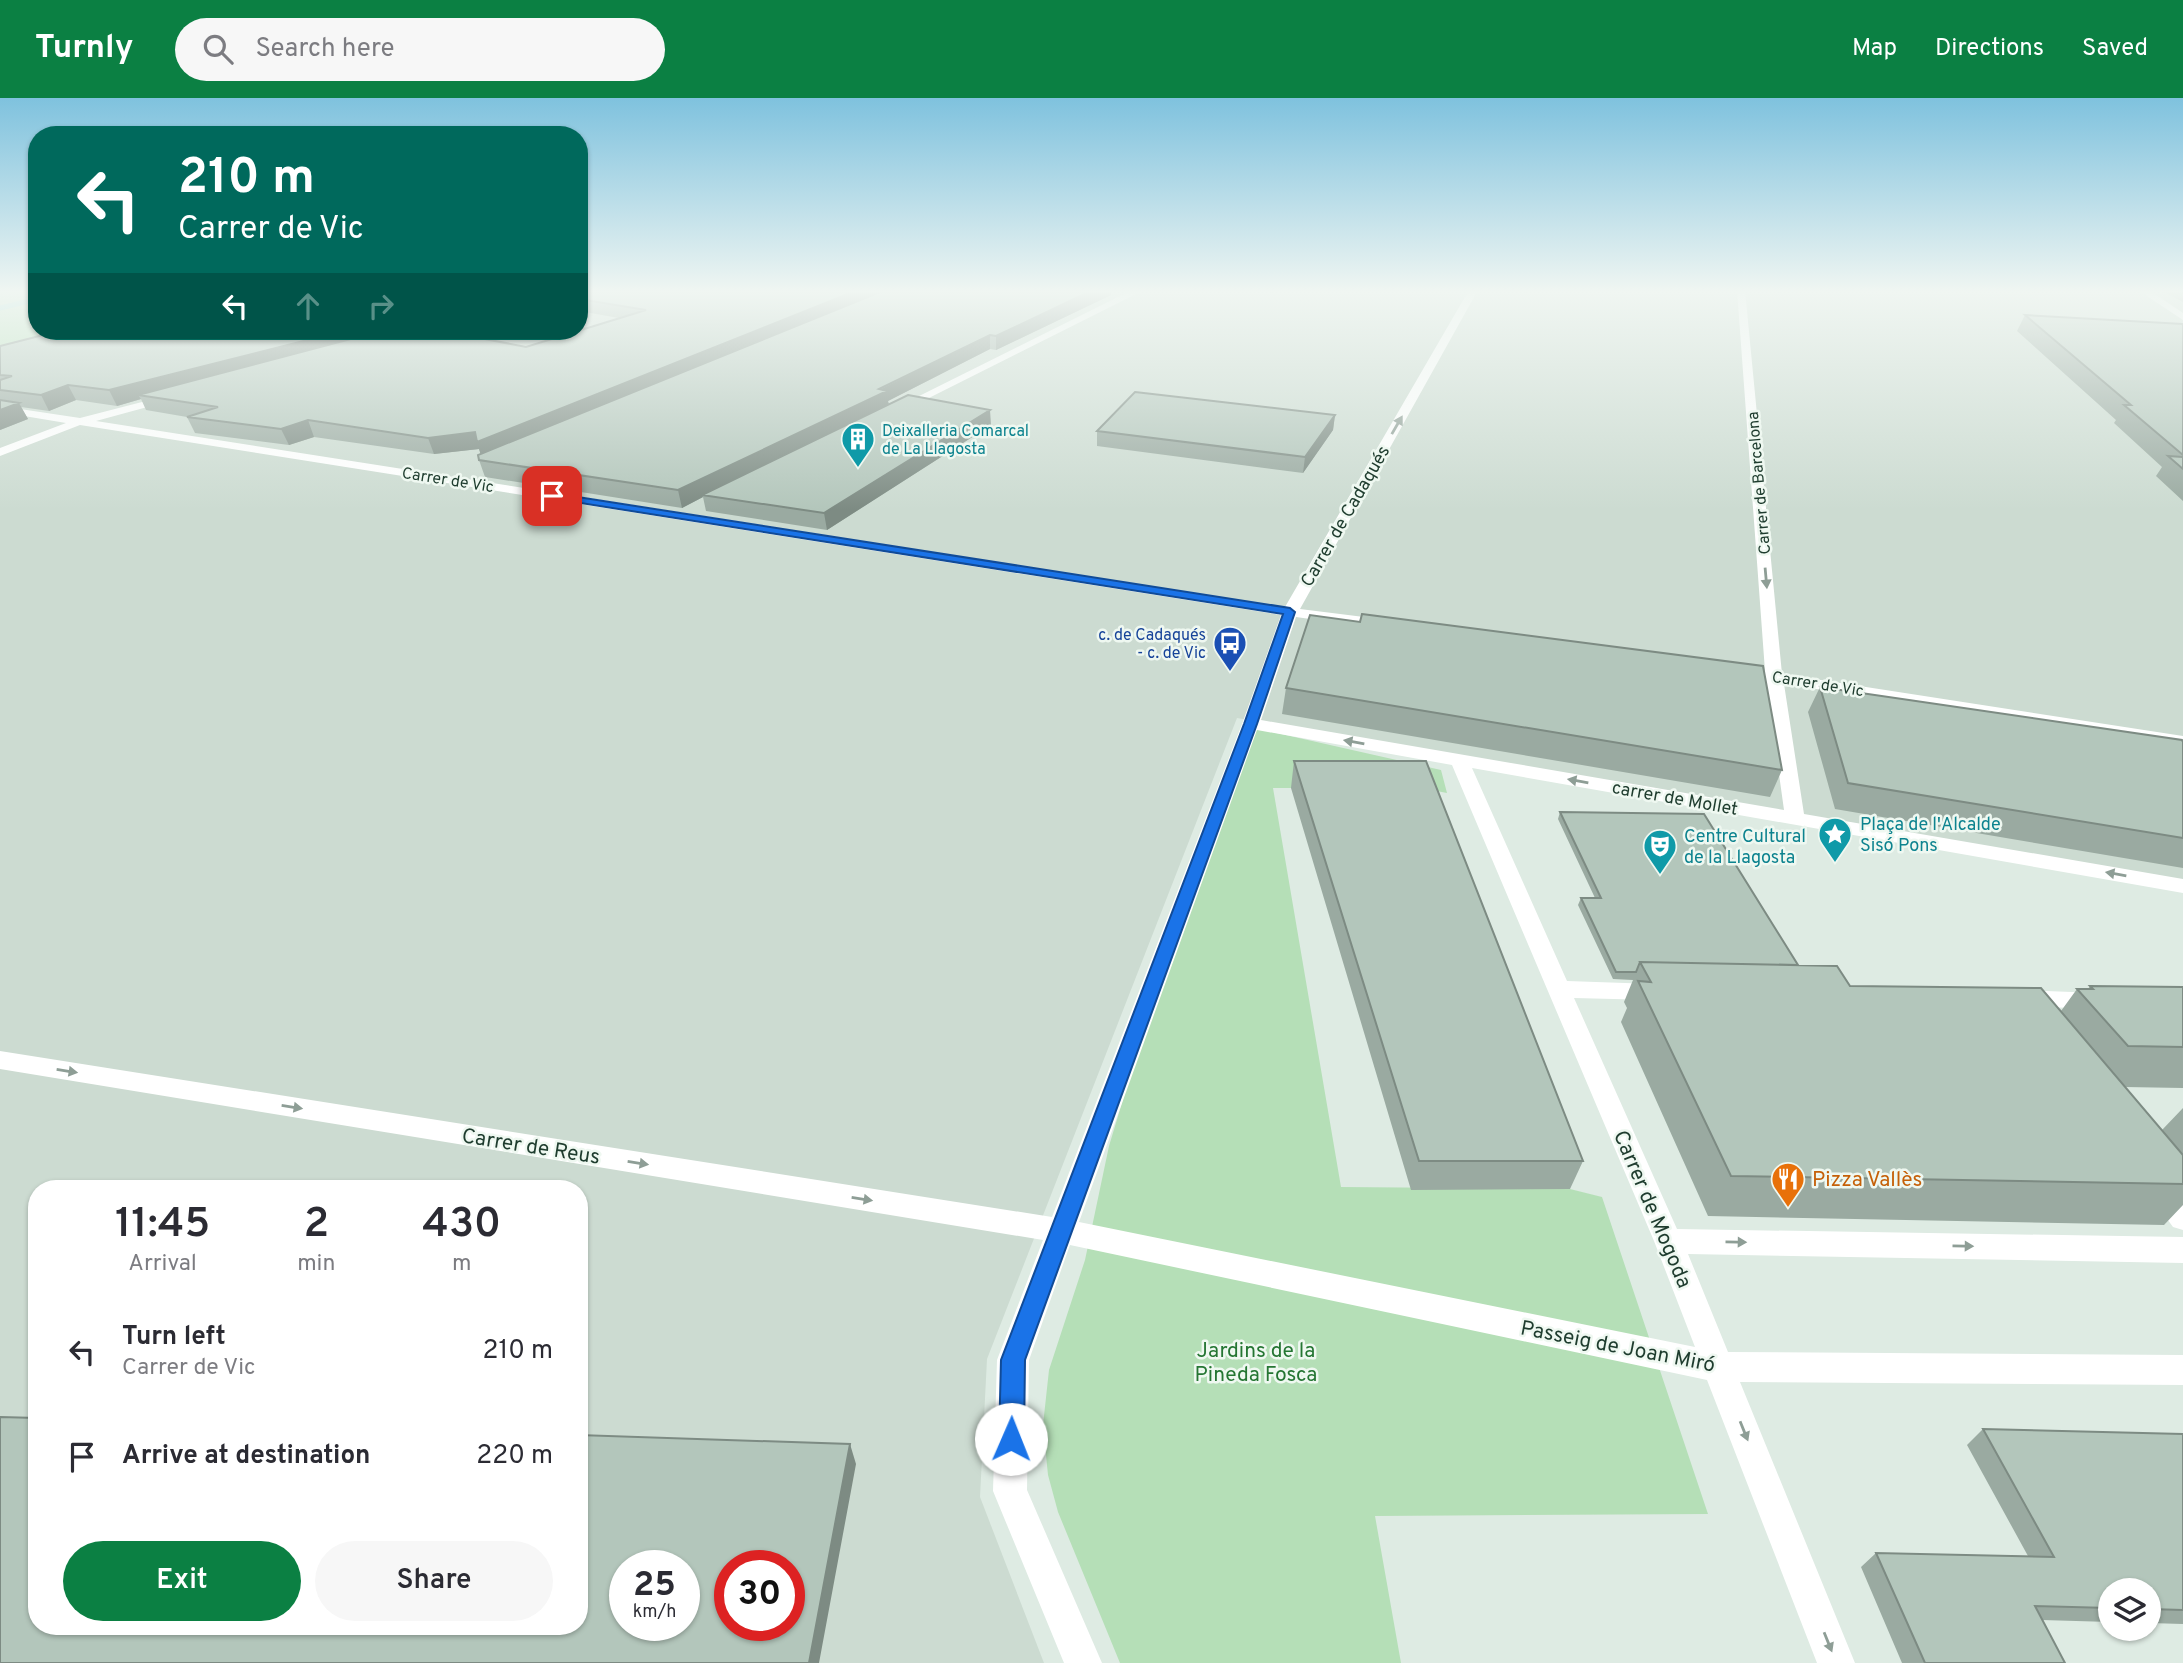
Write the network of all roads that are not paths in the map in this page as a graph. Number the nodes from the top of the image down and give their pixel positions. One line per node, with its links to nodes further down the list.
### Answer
1 (993, 363): 6 (street)
2 (1432, 363): 13 (street, Carrer de Cadaqués, one-way to 2)
3 (1747, 363): 16 (street, Carrer de Barcelona, one-way to 16)
4 (184, 394): 7 (street)
5 (0, 409): 7 (street, Carrer de Vic)
6 (880, 419)
7 (78, 422): 8 (street); 10 (street, Carrer de Vic)
8 (0, 452)
9 (474, 469): 10 (street)
10 (448, 479): 12 (street, Carrer de Vic)
11 (706, 504): 12 (street)
12 (681, 516): 13 (street, Carrer de Vic)
13 (1290, 612): 14 (street, Carrer de Vic); 17 (street, Carrer de Cadaqués)
14 (1400, 627)
15 (1719, 669): 16 (street, Carrer de Vic)
16 (1774, 676): 18 (street, Carrer de Vic); 20 (street, Carrer de Barcelona)
17 (1251, 724): 19 (street, carrer de Mollet, one-way to 17); 29 (street, Carrer de Cadaqués)
18 (2183, 741)
19 (1459, 760): 20 (street, carrer de Mollet, one-way to 19); 22 (street, Carrer de Mogoda)
20 (1795, 818): 21 (street, carrer de Mollet, one-way to 20)
21 (2183, 886)
22 (1558, 989): 23 (street); 30 (street, Carrer de Mogoda)
23 (1675, 992)
24 (2128, 1002): 25 (street)
25 (2021, 1020)
26 (0, 1060): 29 (street, Carrer de Reus, one-way to 29)
27 (2140, 1166): 28 (street)
28 (2183, 1218)
29 (1062, 1231): 32 (street, Passeig de Joan Miró); 34 (street, Carrer de Cadaqués)
30 (1668, 1241): 31 (street, one-way to 31); 32 (street, Carrer de Mogoda)
31 (2183, 1250)
32 (1718, 1367): 33 (street, Passeig de Joan Miró); 35 (street, Carrer de Mogoda, one-way to 35)
33 (2183, 1370)
34 (1083, 1663)
35 (1836, 1663)

